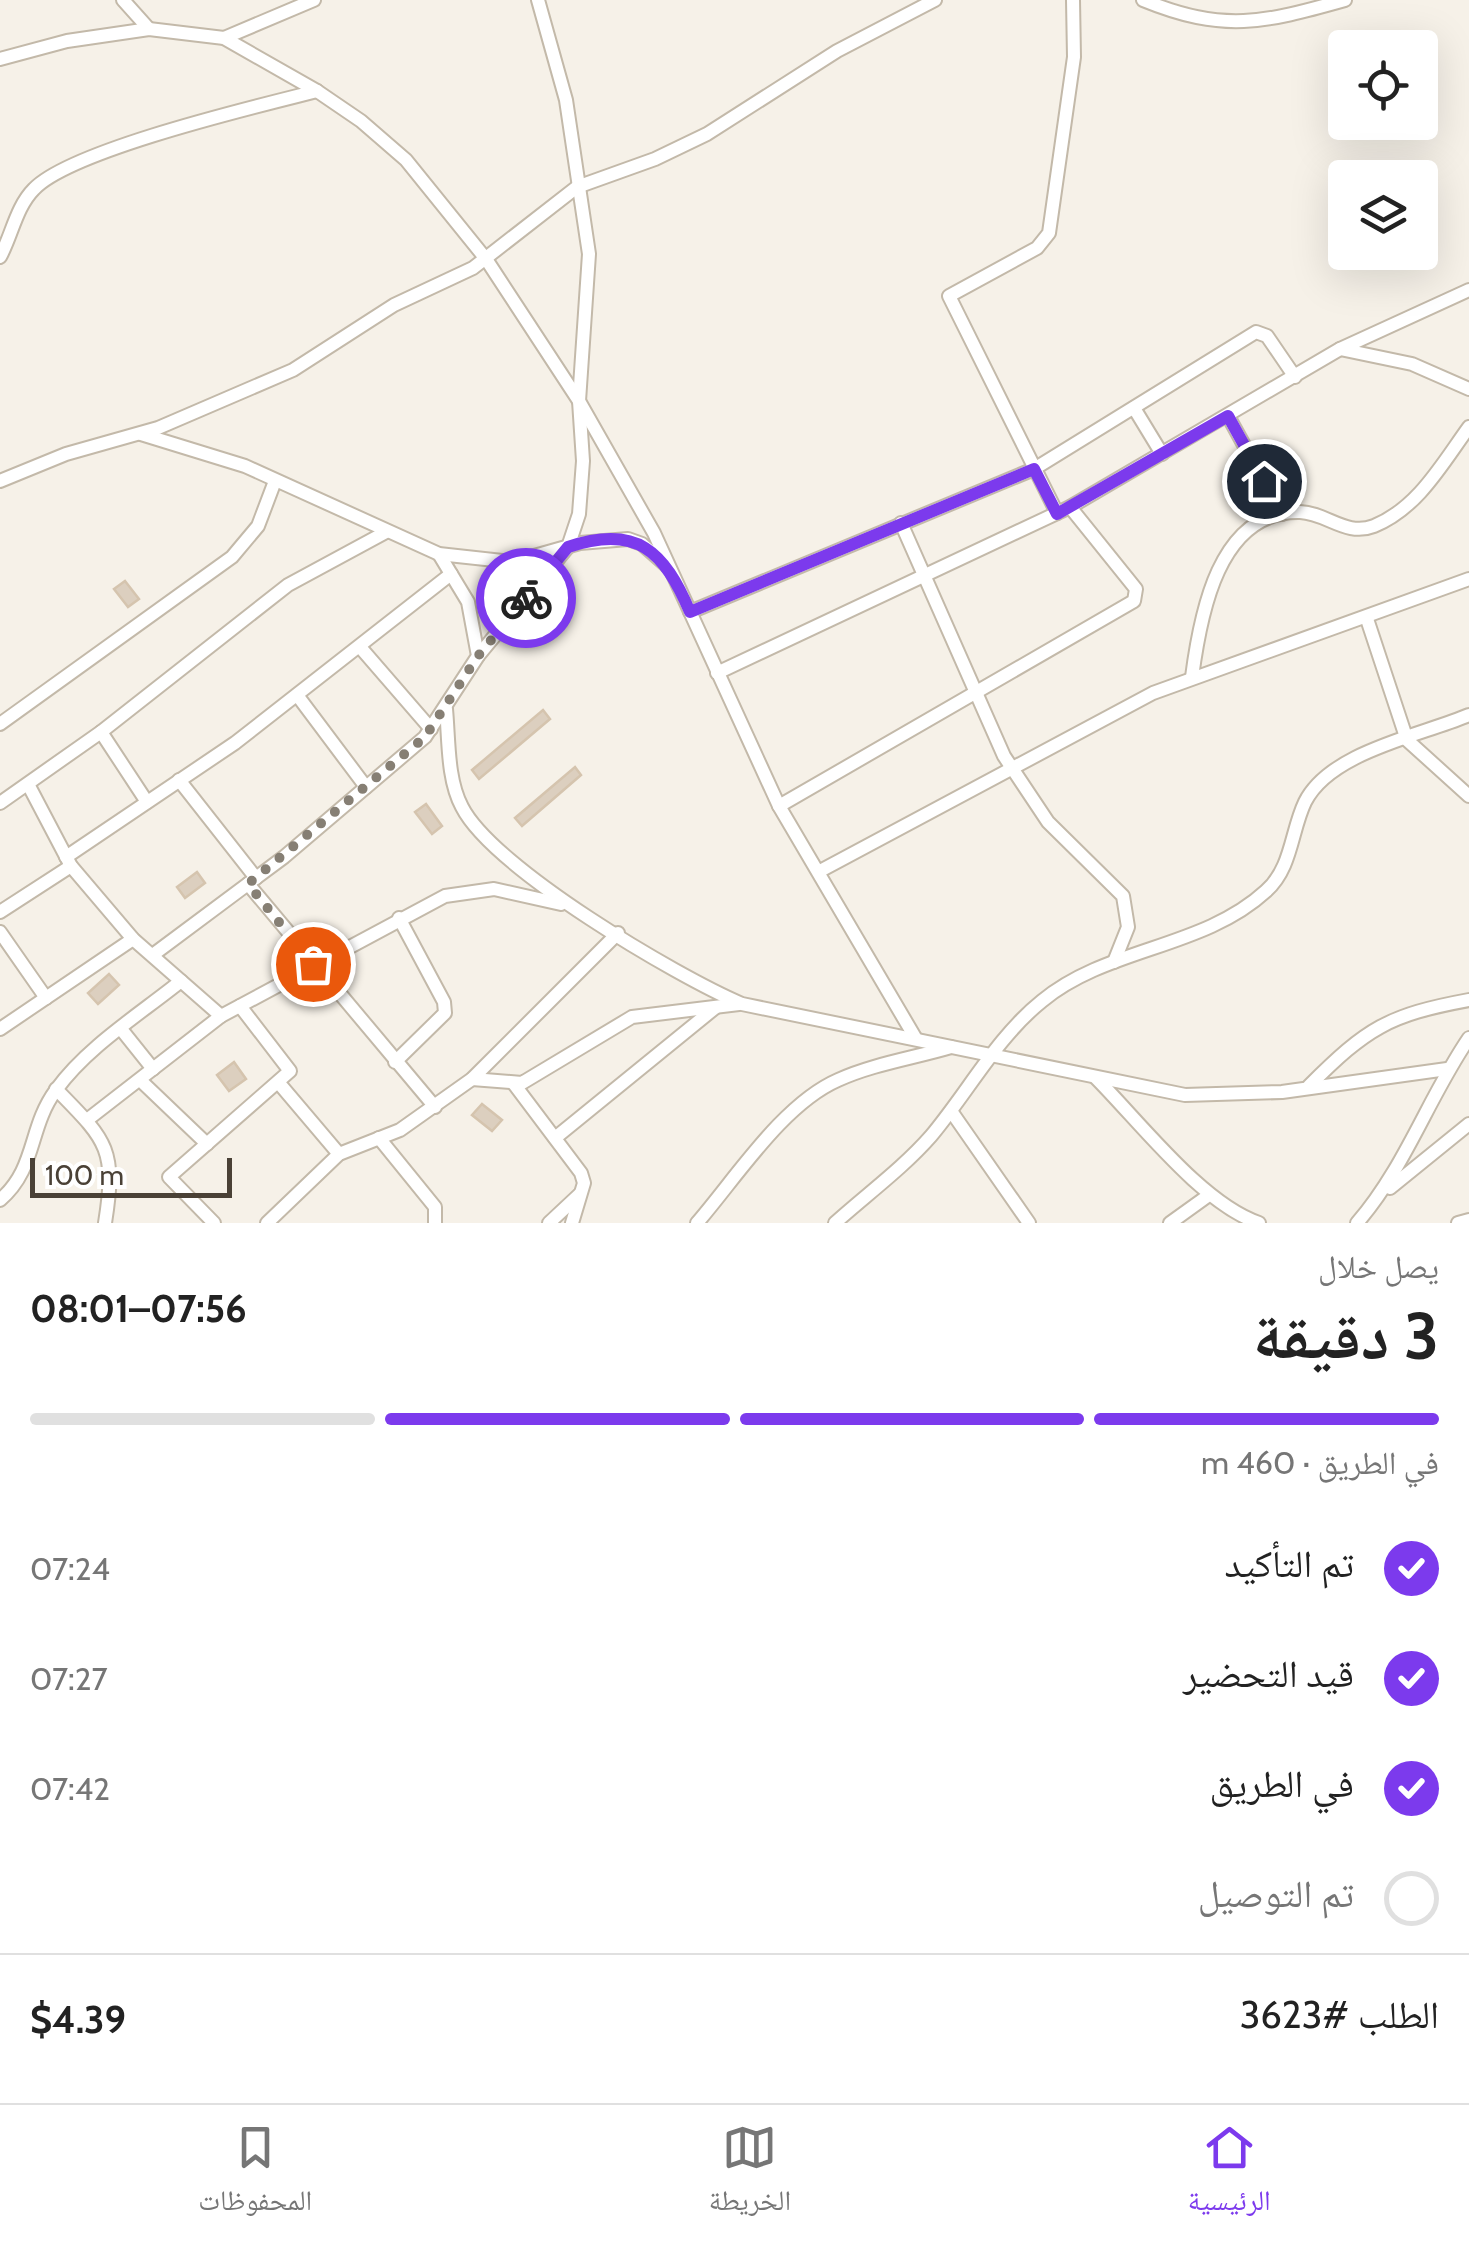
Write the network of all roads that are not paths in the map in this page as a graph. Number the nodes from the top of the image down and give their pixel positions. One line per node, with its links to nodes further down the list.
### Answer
1 (123, 0): 8 (street)
2 (314, 0): 9 (street)
3 (538, 0): 12 (street)
4 (935, 0): 12 (street)
5 (1073, 0): 25 (street)
6 (1143, 0): 7 (street)
7 (1344, 0)
8 (149, 29): 9 (street); 10 (street)
9 (224, 38): 11 (street)
10 (0, 59)
11 (317, 92): 13 (street); 14 (street)
12 (577, 187): 14 (street); 19 (street)
13 (0, 257)
14 (486, 259): 19 (street); 23 (street)
15 (1469, 290): 16 (street)
16 (1340, 349): 17 (street); 18 (street)
17 (1295, 377): 20 (street); 21 (street)
18 (1469, 389)
19 (579, 400): 32 (street); 34 (street)
20 (1134, 408): 24 (street); 25 (street)
21 (1228, 416): 24 (street); 29 (street)
22 (1469, 427): 29 (street)
23 (142, 434): 26 (street); 27 (street)
24 (1162, 454): 28 (street)
25 (1034, 469): 28 (street); 30 (street)
26 (0, 481)
27 (276, 481): 31 (street); 48 (street)
28 (1064, 510): 36 (street); 44 (street)
29 (1282, 514): 43 (street)
30 (900, 523): 36 (street); 38 (street)
31 (386, 532): 33 (street); 50 (street)
32 (568, 547): 33 (street); 34 (street); 41 (street)
33 (439, 554): 35 (street)
34 (673, 571): 38 (street)
35 (452, 574): 40 (street); 41 (street)
36 (921, 575): 42 (street); 44 (street)
37 (1469, 579): 39 (street)
38 (690, 612): 42 (street)
39 (1367, 620): 43 (street); 51 (street)
40 (360, 647): 45 (street); 49 (street)
41 (478, 656): 46 (street)
42 (717, 673): 59 (street)
43 (1192, 677): 52 (street)
44 (974, 694): 52 (street); 59 (street)
45 (297, 695): 53 (street); 55 (street)
46 (446, 709): 49 (street); 63 (street)
47 (1469, 715): 51 (street)
48 (0, 724)
49 (431, 729): 55 (street)
50 (102, 732): 54 (street); 57 (street)
51 (1408, 740): 56 (street); 70 (street)
52 (1014, 769): 61 (street); 70 (street)
53 (179, 780): 57 (street); 62 (street)
54 (29, 786): 58 (street); 60 (street)
55 (366, 787): 62 (street)
56 (1469, 796)
57 (146, 802): 60 (street)
58 (0, 803)
59 (779, 806): 61 (street)
60 (68, 862): 64 (street); 68 (street)
61 (820, 871): 82 (street)
62 (252, 881): 69 (street); 71 (street)
63 (569, 906): 65 (street); 67 (street)
64 (0, 912)
65 (399, 918): 71 (street); 85 (street)
66 (0, 932): 73 (street)
67 (618, 933): 75 (street); 89 (street)
68 (133, 940): 69 (street); 73 (street)
69 (154, 954): 72 (street)
70 (1114, 962): 84 (street)
71 (313, 964): 76 (street); 85 (street)
72 (181, 981): 78 (street); 80 (street)
73 (46, 998): 79 (street)
74 (1469, 1000): 93 (street)
75 (742, 1004): 77 (street); 82 (street)
76 (240, 1006): 78 (street); 91 (street)
77 (718, 1006): 92 (street); 100 (street)
78 (221, 1016): 86 (street)
79 (0, 1029)
80 (122, 1029): 86 (street); 94 (street)
81 (1469, 1038): 87 (street)
82 (916, 1039): 83 (street)
83 (953, 1046): 84 (street); 116 (street)
84 (993, 1055): 88 (street); 96 (street)
85 (395, 1062): 95 (street)
86 (152, 1069): 90 (street)
87 (1448, 1069): 93 (street); 105 (street)
88 (1095, 1077): 93 (street); 104 (street)
89 (472, 1079): 92 (street); 95 (street)
90 (140, 1080): 97 (street); 101 (street)
91 (278, 1082): 101 (street); 102 (street)
92 (514, 1084): 100 (street)
93 (1309, 1086)
94 (56, 1089): 97 (street); 106 (street)
95 (434, 1107): 99 (street)
96 (951, 1111): 117 (street); 118 (street)
97 (87, 1120): 109 (street)
98 (1469, 1124): 105 (street)
99 (379, 1138): 102 (street); 108 (street)
100 (555, 1138): 103 (street)
101 (207, 1144): 111 (street)
102 (339, 1154): 107 (street)
103 (582, 1192): 114 (street); 115 (street)
104 (1209, 1195): 119 (street); 120 (street)
105 (1380, 1196): 121 (street)
106 (0, 1200)
107 (283, 1217): 112 (street)
108 (436, 1218): 113 (street)
109 (108, 1220)
110 (1469, 1220): 122 (street)
111 (214, 1223)
112 (268, 1223)
113 (424, 1223)
114 (549, 1223)
115 (572, 1223)
116 (696, 1223)
117 (835, 1223)
118 (1028, 1223)
119 (1170, 1223)
120 (1259, 1223)
121 (1357, 1223)
122 (1458, 1223)

